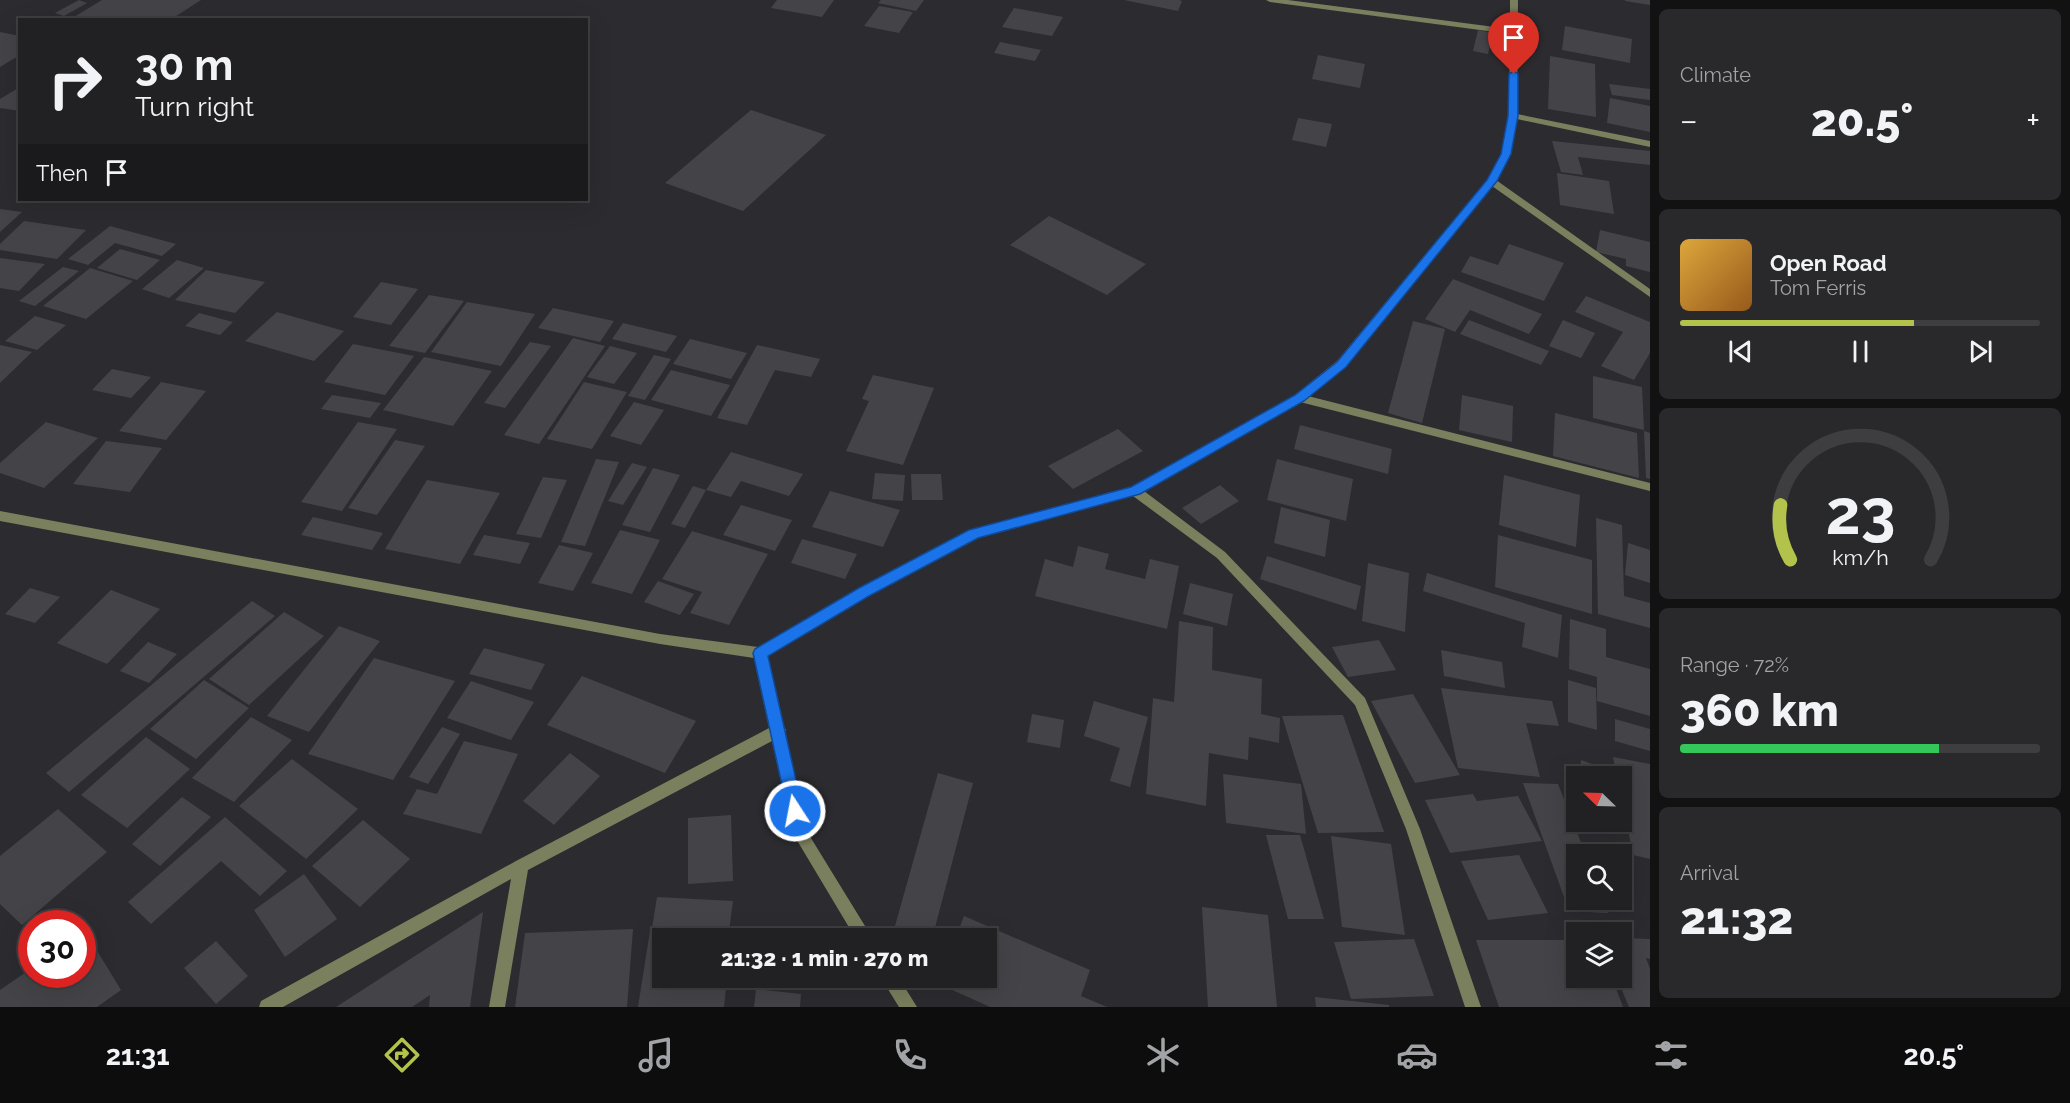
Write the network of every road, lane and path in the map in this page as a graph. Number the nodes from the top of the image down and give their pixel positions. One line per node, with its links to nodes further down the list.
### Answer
1 (1270, 0): 3 (street)
2 (1514, 0): 3 (street)
3 (1514, 32): 4 (street)
4 (1513, 116): 5 (street); 6 (street)
5 (1650, 144)
6 (1491, 181): 7 (street); 8 (street)
7 (1650, 294)
8 (1299, 398): 9 (street); 10 (street)
9 (1650, 487)
10 (1135, 491): 12 (street); 20 (street)
11 (0, 516): 12 (street)
12 (760, 653): 13 (street)
13 (779, 730): 14 (street); 15 (street)
14 (521, 866): 17 (street); 18 (street)
15 (858, 928)
16 (896, 988): 19 (street)
17 (267, 1007)
18 (497, 1007)
19 (909, 1007)
20 (1473, 1007)

